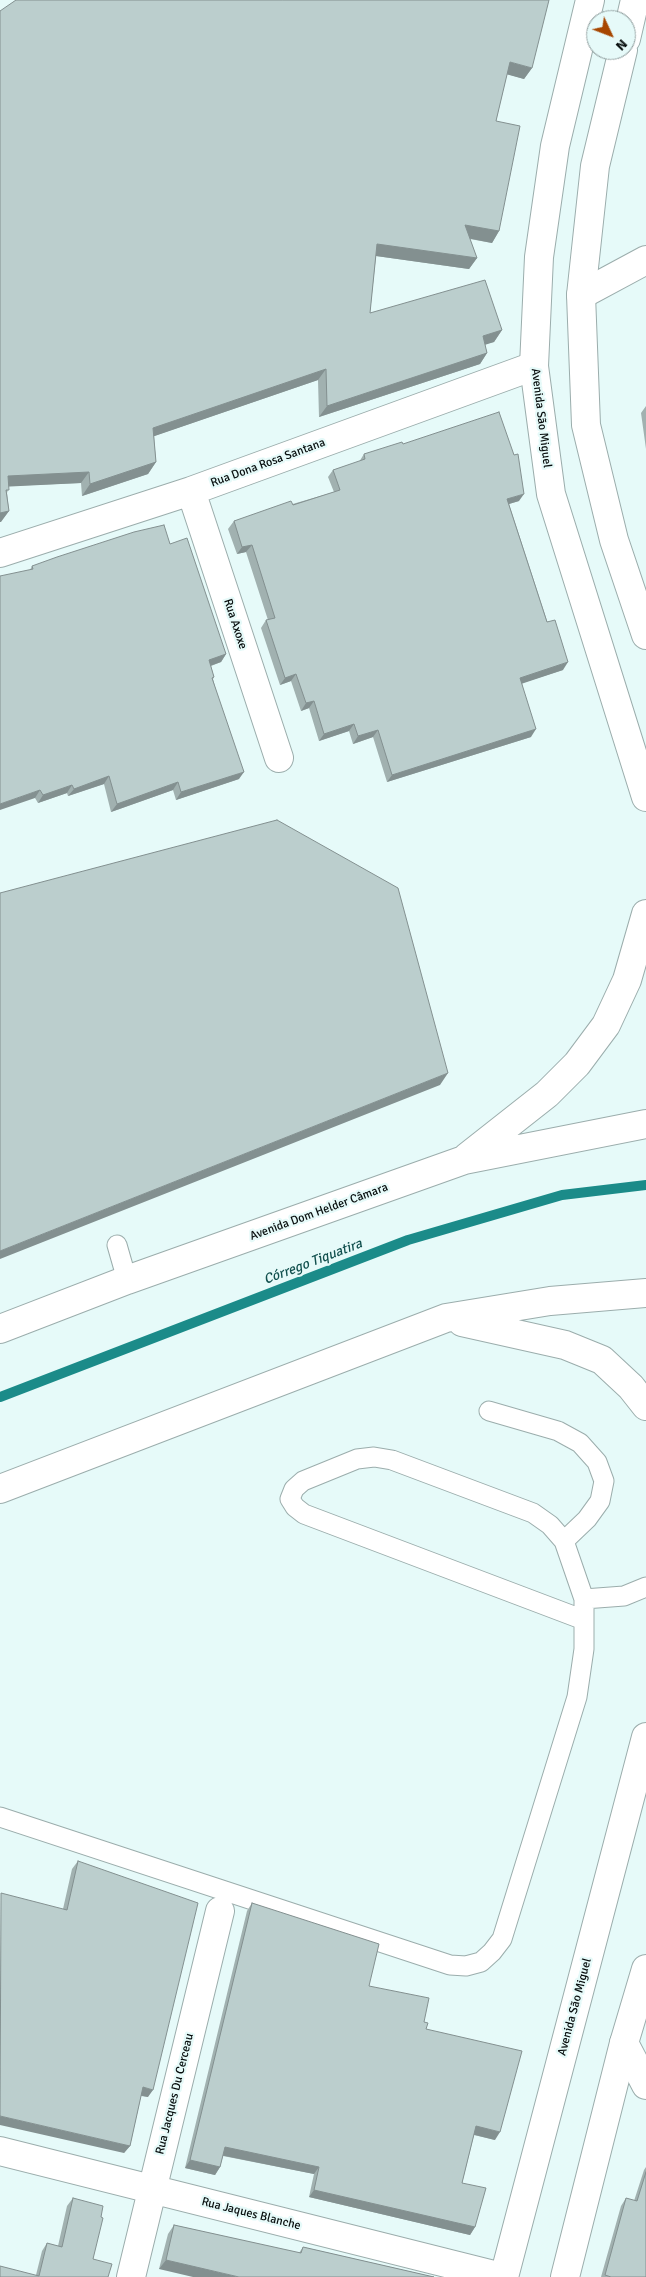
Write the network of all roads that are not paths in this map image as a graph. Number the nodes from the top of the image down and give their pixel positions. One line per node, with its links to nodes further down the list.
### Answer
1 (590, 0): 5 (main road, Avenida São Miguel)
2 (621, 60): 4 (main road)
3 (646, 260): 4 (main road)
4 (581, 295): 8 (main road)
5 (534, 366): 6 (main road, Rua Dona Rosa Santana); 10 (main road, Avenida São Miguel)
6 (191, 491): 7 (main road, Rua Dona Rosa Santana); 9 (main road, Rua Axoxe)
7 (0, 553)
8 (646, 635)
9 (279, 758)
10 (646, 797)
11 (646, 914): 13 (main road)
12 (646, 1124): 13 (main road, Avenida Dom Helder Câmara)
13 (464, 1160): 15 (main road, Avenida Dom Helder Câmara)
14 (117, 1245): 15 (lane)
15 (127, 1280): 18 (main road, Avenida Dom Helder Câmara)
16 (646, 1293): 17 (main road)
17 (446, 1318): 19 (main road); 21 (main road)
18 (0, 1329)
19 (646, 1406)
20 (489, 1411): 22 (lane)
21 (0, 1490)
22 (564, 1542): 24 (lane); 25 (lane)
23 (646, 1587): 24 (lane)
24 (584, 1599): 25 (lane)
25 (584, 1620): 27 (lane)
26 (646, 1737): 35 (main road, Avenida São Miguel)
27 (0, 1817)
28 (220, 1910): 33 (main road, Rua Jacques Du Cerceau)
29 (646, 1969): 30 (main road)
30 (624, 2043): 31 (main road); 36 (main road)
31 (646, 2085)
32 (0, 2151): 33 (main road, Rua Jaques Blanche)
33 (152, 2189): 34 (main road, Rua Jacques Du Cerceau); 35 (main road, Rua Jaques Blanche)
34 (131, 2277)
35 (503, 2277)
36 (565, 2277)

